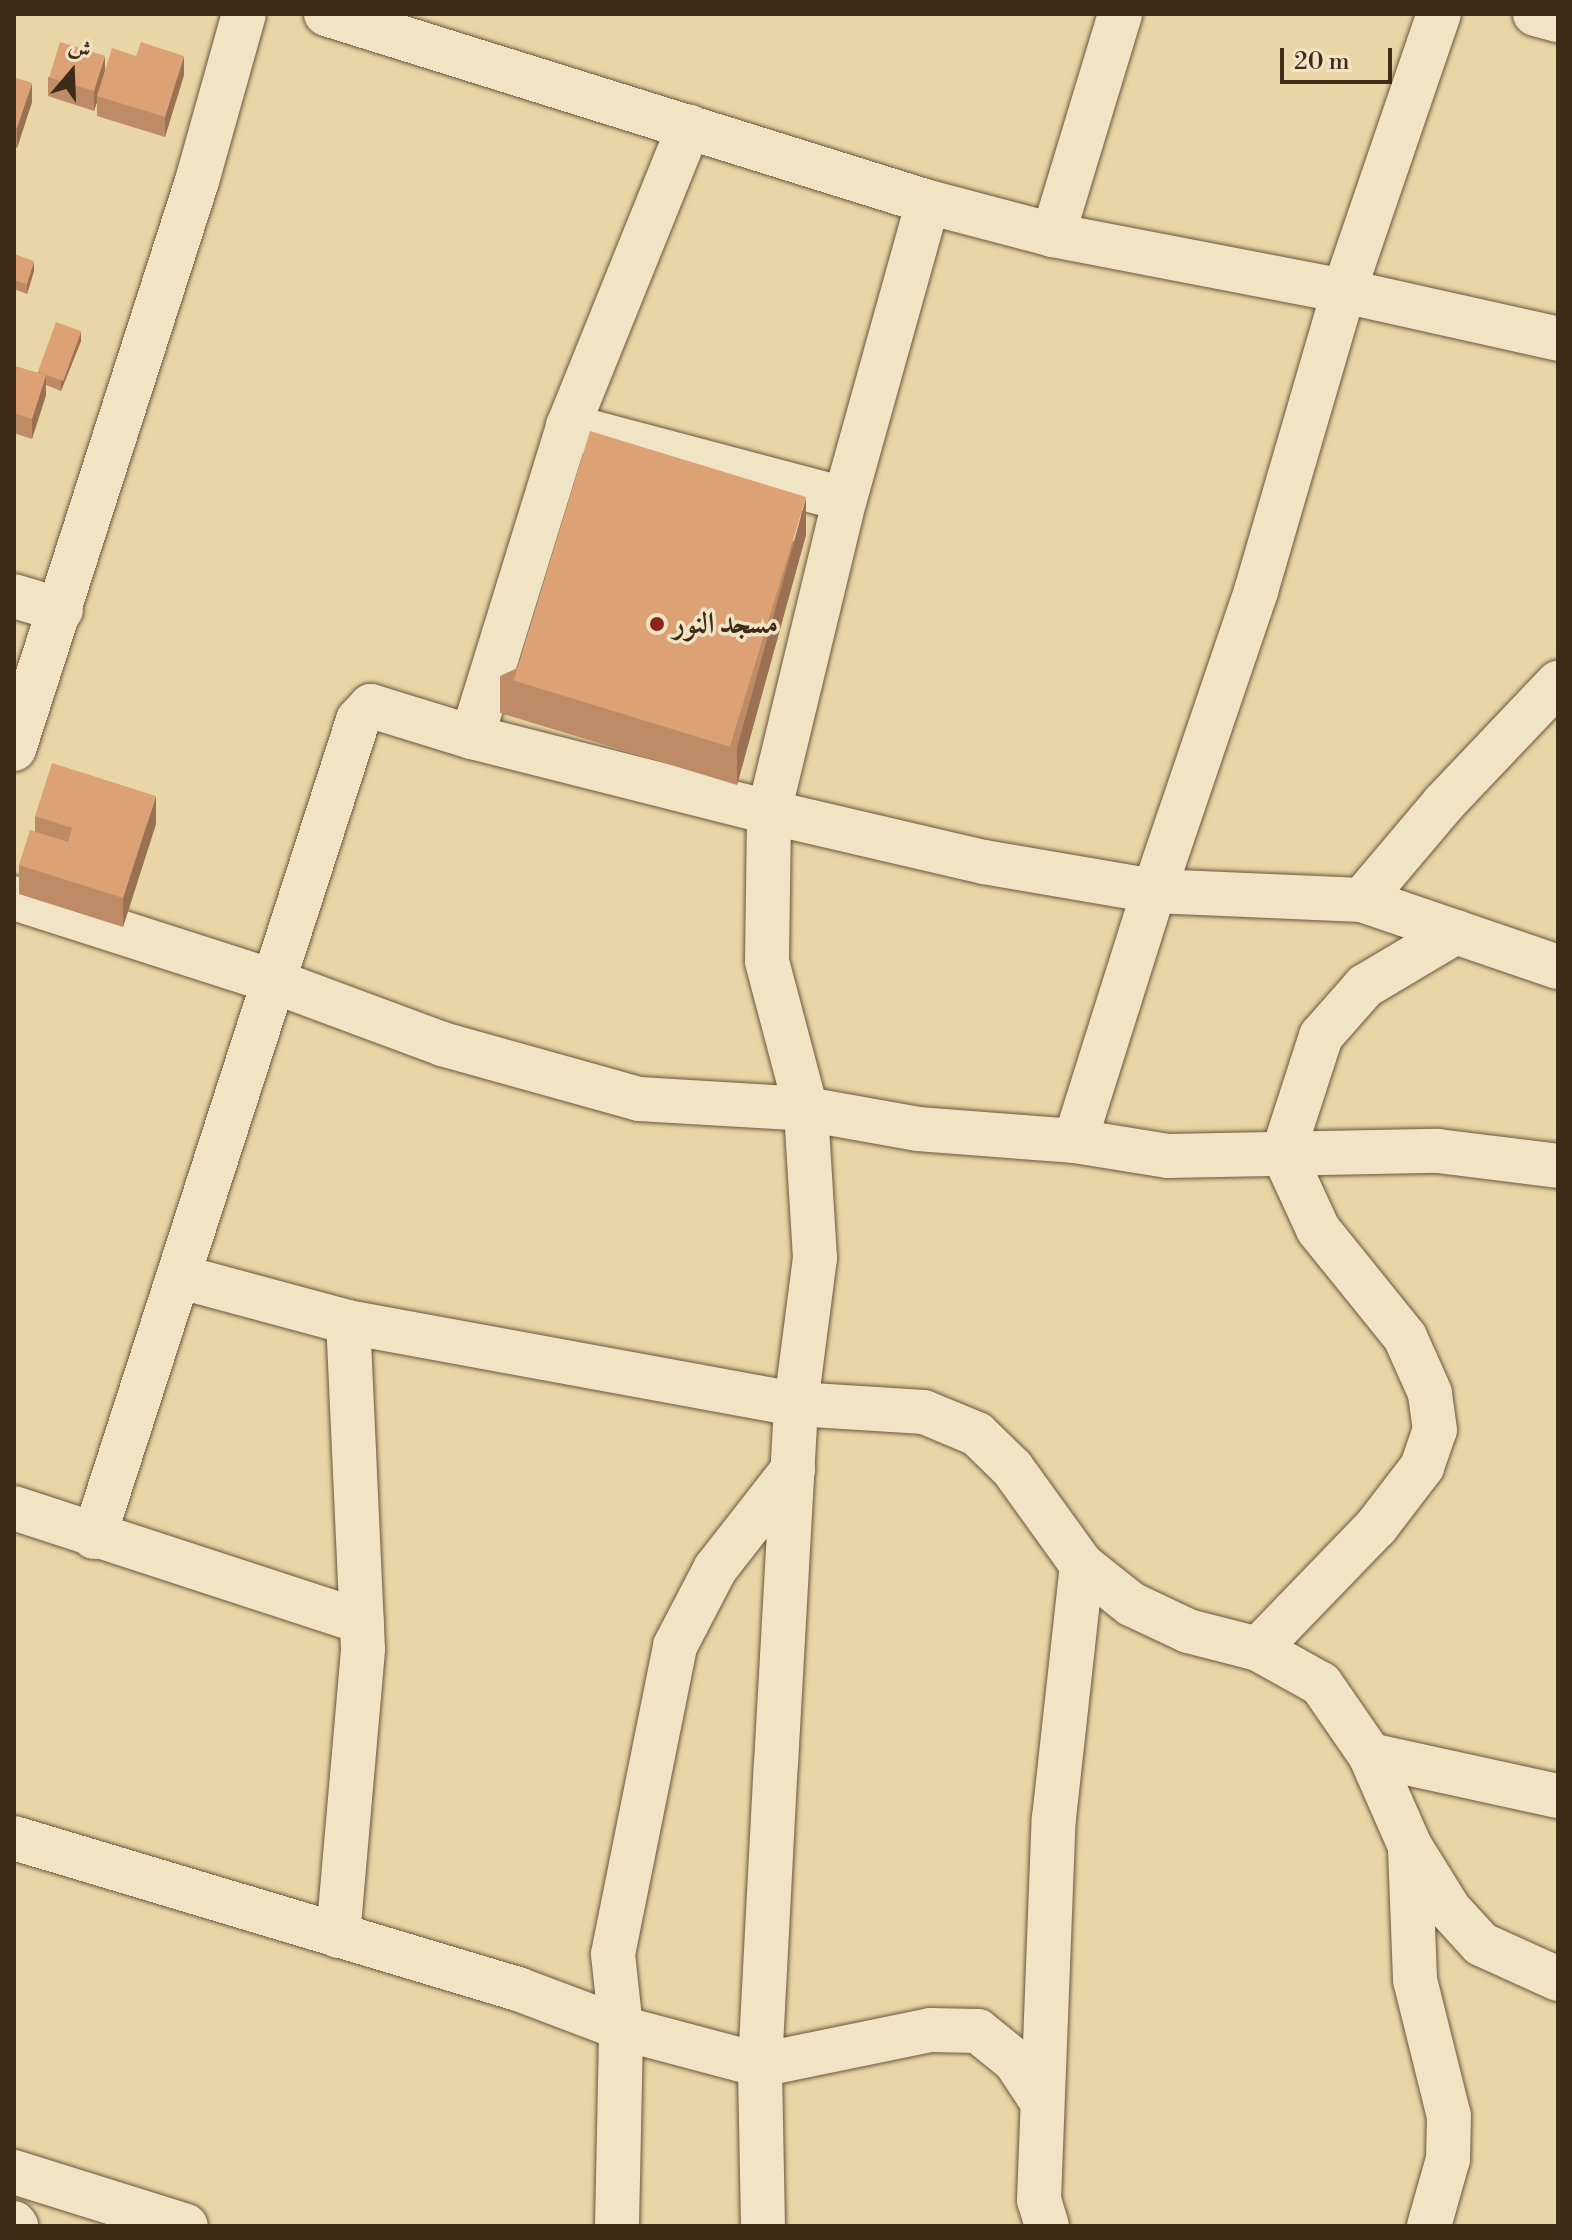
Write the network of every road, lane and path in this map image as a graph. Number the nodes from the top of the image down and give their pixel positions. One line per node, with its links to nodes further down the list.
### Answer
1 (244, 14): 15 (street)
2 (326, 14): 7 (street)
3 (1120, 14): 9 (street)
4 (1439, 14): 10 (street)
5 (1535, 14): 6 (street)
6 (1558, 20)
7 (689, 126): 8 (street); 12 (street)
8 (928, 202): 9 (street); 13 (street)
9 (1053, 235): 10 (street)
10 (1344, 291): 11 (street); 20 (street)
11 (1558, 339)
12 (568, 426): 13 (street); 17 (street)
13 (845, 499): 19 (street)
14 (14, 596): 15 (street)
15 (61, 610): 18 (street)
16 (1558, 683): 22 (street)
17 (472, 737): 19 (street); 25 (street)
18 (14, 749)
19 (769, 812): 20 (street); 26 (street)
20 (1154, 891): 22 (street); 27 (street)
21 (14, 898): 25 (street)
22 (1362, 900): 23 (street)
23 (1456, 932): 24 (street); 28 (street)
24 (1558, 967)
25 (273, 981): 26 (street); 30 (street)
26 (806, 1109): 27 (street); 32 (street)
27 (1075, 1141): 28 (street)
28 (1283, 1153): 29 (street); 38 (street)
29 (1558, 1166)
30 (181, 1277): 31 (street); 35 (street)
31 (348, 1322): 32 (street); 37 (street)
32 (796, 1404): 33 (street); 36 (street)
33 (793, 1469): 45 (street); 46 (street)
34 (14, 1508): 35 (street)
35 (94, 1537): 37 (street)
36 (1082, 1565): 38 (street); 47 (street)
37 (362, 1622): 43 (street)
38 (1258, 1649): 39 (street)
39 (1370, 1755): 40 (street); 42 (street)
40 (1558, 1796)
41 (14, 1838): 43 (street)
42 (1410, 1846): 44 (street); 53 (street)
43 (338, 1936): 45 (street)
44 (1558, 1979)
45 (621, 2028): 46 (street); 50 (street)
46 (760, 2065): 47 (street); 51 (street)
47 (1042, 2102): 52 (street)
48 (14, 2172): 49 (street)
49 (186, 2226)
50 (617, 2226)
51 (763, 2226)
52 (1047, 2226)
53 (1429, 2226)

